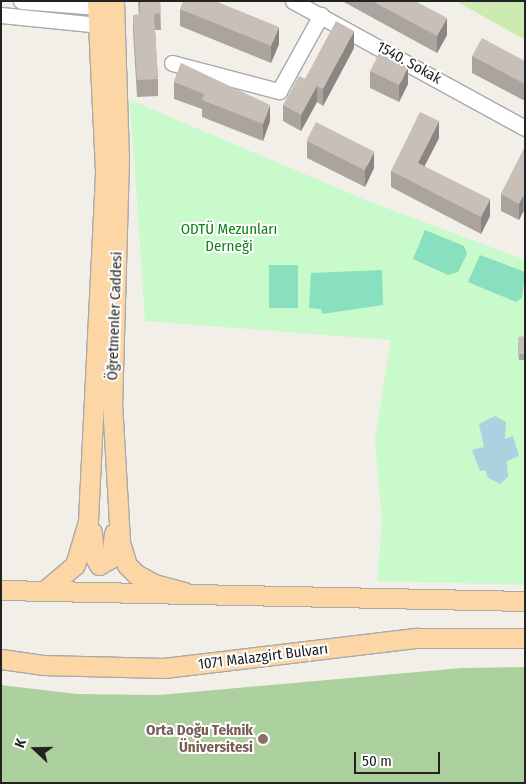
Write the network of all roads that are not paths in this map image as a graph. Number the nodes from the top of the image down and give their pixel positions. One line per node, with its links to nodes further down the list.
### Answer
1 (21, 1): 3 (street)
2 (292, 1): 5 (street, 1540. Sokak)
3 (102, 9): 4 (street); 8 (main road, Öğretmenler Caddesi); 9 (main road, Öğretmenler Caddesi)
4 (1, 15)
5 (321, 15): 6 (street); 7 (street, 1540. Sokak)
6 (172, 63)
7 (525, 128)
8 (117, 497): 9 (main road); 12 (main road, Öğretmenler Caddesi)
9 (90, 498): 11 (main road, Öğretmenler Caddesi)
10 (1, 590): 11 (main road)
11 (44, 591): 12 (main road)
12 (184, 592): 13 (main road)
13 (525, 601)
14 (525, 638): 15 (main road, 1071 Malazgirt Bulvarı)
15 (1, 659)

